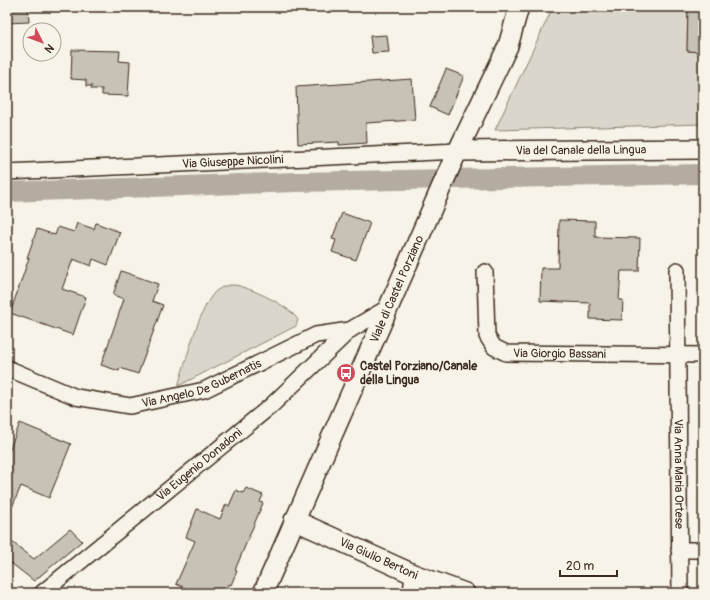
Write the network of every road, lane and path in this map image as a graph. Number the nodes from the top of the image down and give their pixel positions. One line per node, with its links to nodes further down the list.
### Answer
1 (519, 7): 3 (street, Viale di Castel Porziano)
2 (703, 149): 3 (street, Via del Canale della Lingua)
3 (455, 157): 4 (street, Via Giuseppe Nicolini); 7 (street, Viale di Castel Porziano)
4 (7, 172)
5 (677, 270): 9 (street, Via Anna Maria Ortese)
6 (485, 272): 9 (street, Via Giorgio Bassani)
7 (389, 307): 8 (street, Via Angelo De Gubernatis); 12 (street, Viale di Castel Porziano)
8 (350, 330): 11 (street, Via Angelo De Gubernatis); 16 (street, Via Eugenio Donadoni)
9 (678, 356): 10 (street, Via Giorgio Bassani); 13 (street, Via Anna Maria Ortese)
10 (703, 356)
11 (7, 368)
12 (294, 520): 15 (street, Via Giulio Bertoni); 17 (street, Viale di Castel Porziano)
13 (679, 550): 14 (street); 20 (street, Via Anna Maria Ortese)
14 (703, 550)
15 (413, 574): 18 (street); 19 (street, Via Giulio Bertoni)
16 (42, 593)
17 (263, 593)
18 (411, 593)
19 (466, 593)
20 (680, 593)

